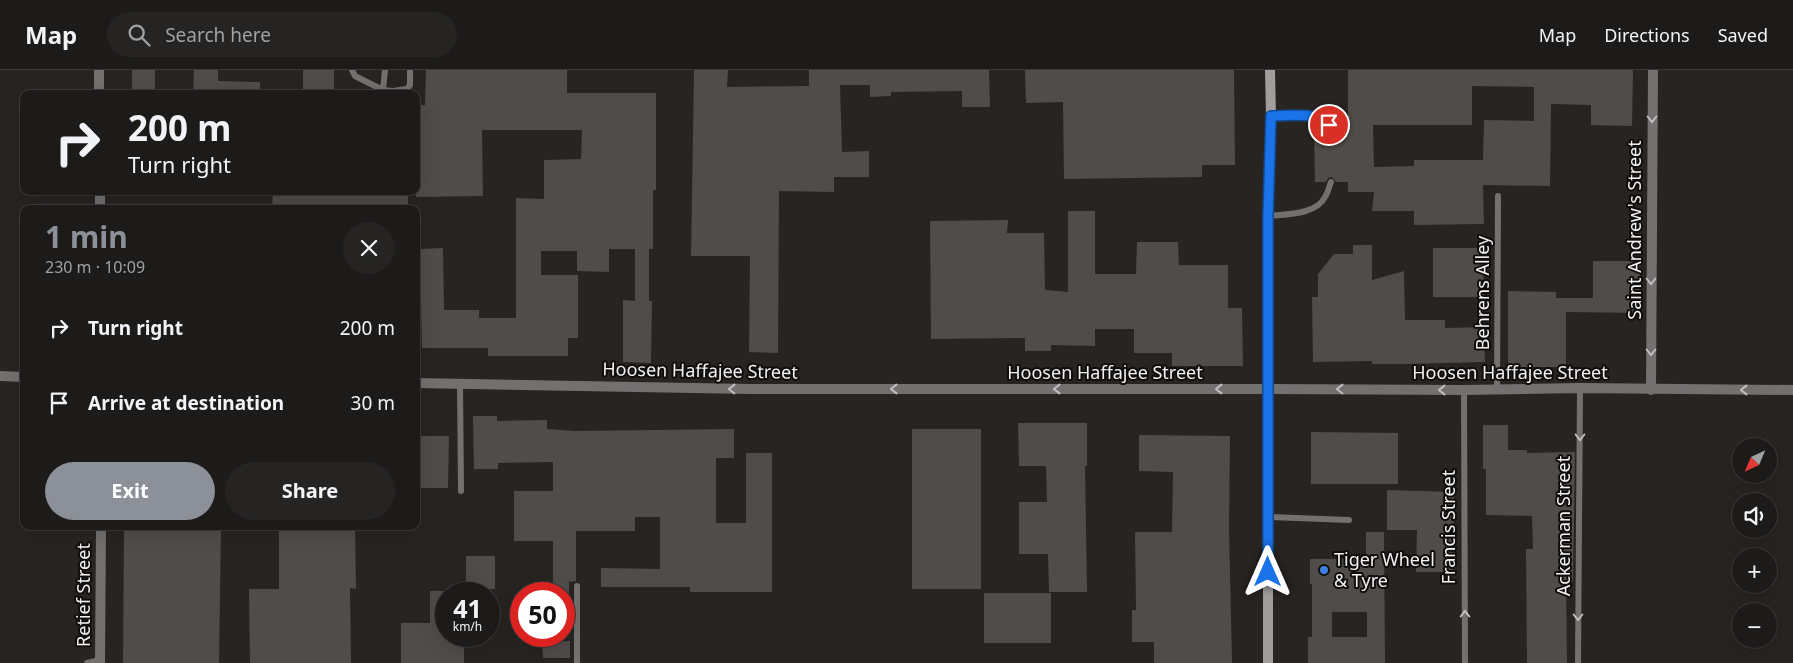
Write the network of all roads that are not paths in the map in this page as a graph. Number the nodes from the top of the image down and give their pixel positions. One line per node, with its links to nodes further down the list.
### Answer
1 (99, 70): 7 (street)
2 (352, 70): 8 (lane)
3 (385, 70): 8 (lane)
4 (410, 70): 9 (lane)
5 (1270, 70): 10 (main road)
6 (1653, 70): 23 (street, Saint Andrew's Street, one-way to 23)
7 (99, 90)
8 (383, 90)
9 (402, 90)
10 (1271, 116): 11 (lane); 14 (main road)
11 (1329, 125)
12 (1331, 182): 14 (lane)
13 (1498, 196): 21 (lane, Behrens Alley)
14 (1268, 216): 19 (main road)
15 (0, 376): 16 (street)
16 (20, 376)
17 (420, 383): 18 (street, Hoosen Haffajee Street)
18 (460, 384): 19 (street, Hoosen Haffajee Street, one-way to 18); 25 (lane)
19 (1268, 388): 22 (street, Hoosen Haffajee Street, one-way to 19); 26 (main road)
20 (1580, 388): 21 (street, Hoosen Haffajee Street); 23 (street, Hoosen Haffajee Street); 35 (lane, Ackerman Street, one-way to 35)
21 (1498, 389): 22 (street, Hoosen Haffajee Street)
22 (1464, 390): 34 (lane, Francis Street, one-way to 22)
23 (1651, 390): 24 (street, Hoosen Haffajee Street, one-way to 23)
24 (1793, 390)
25 (461, 491)
26 (1268, 517): 27 (lane); 33 (main road)
27 (1349, 520)
28 (101, 530): 30 (street, Retief Street)
29 (577, 586): 32 (lane)
30 (100, 662): 31 (lane)
31 (87, 663)
32 (577, 663)
33 (1268, 663)
34 (1465, 663)
35 (1578, 663)

